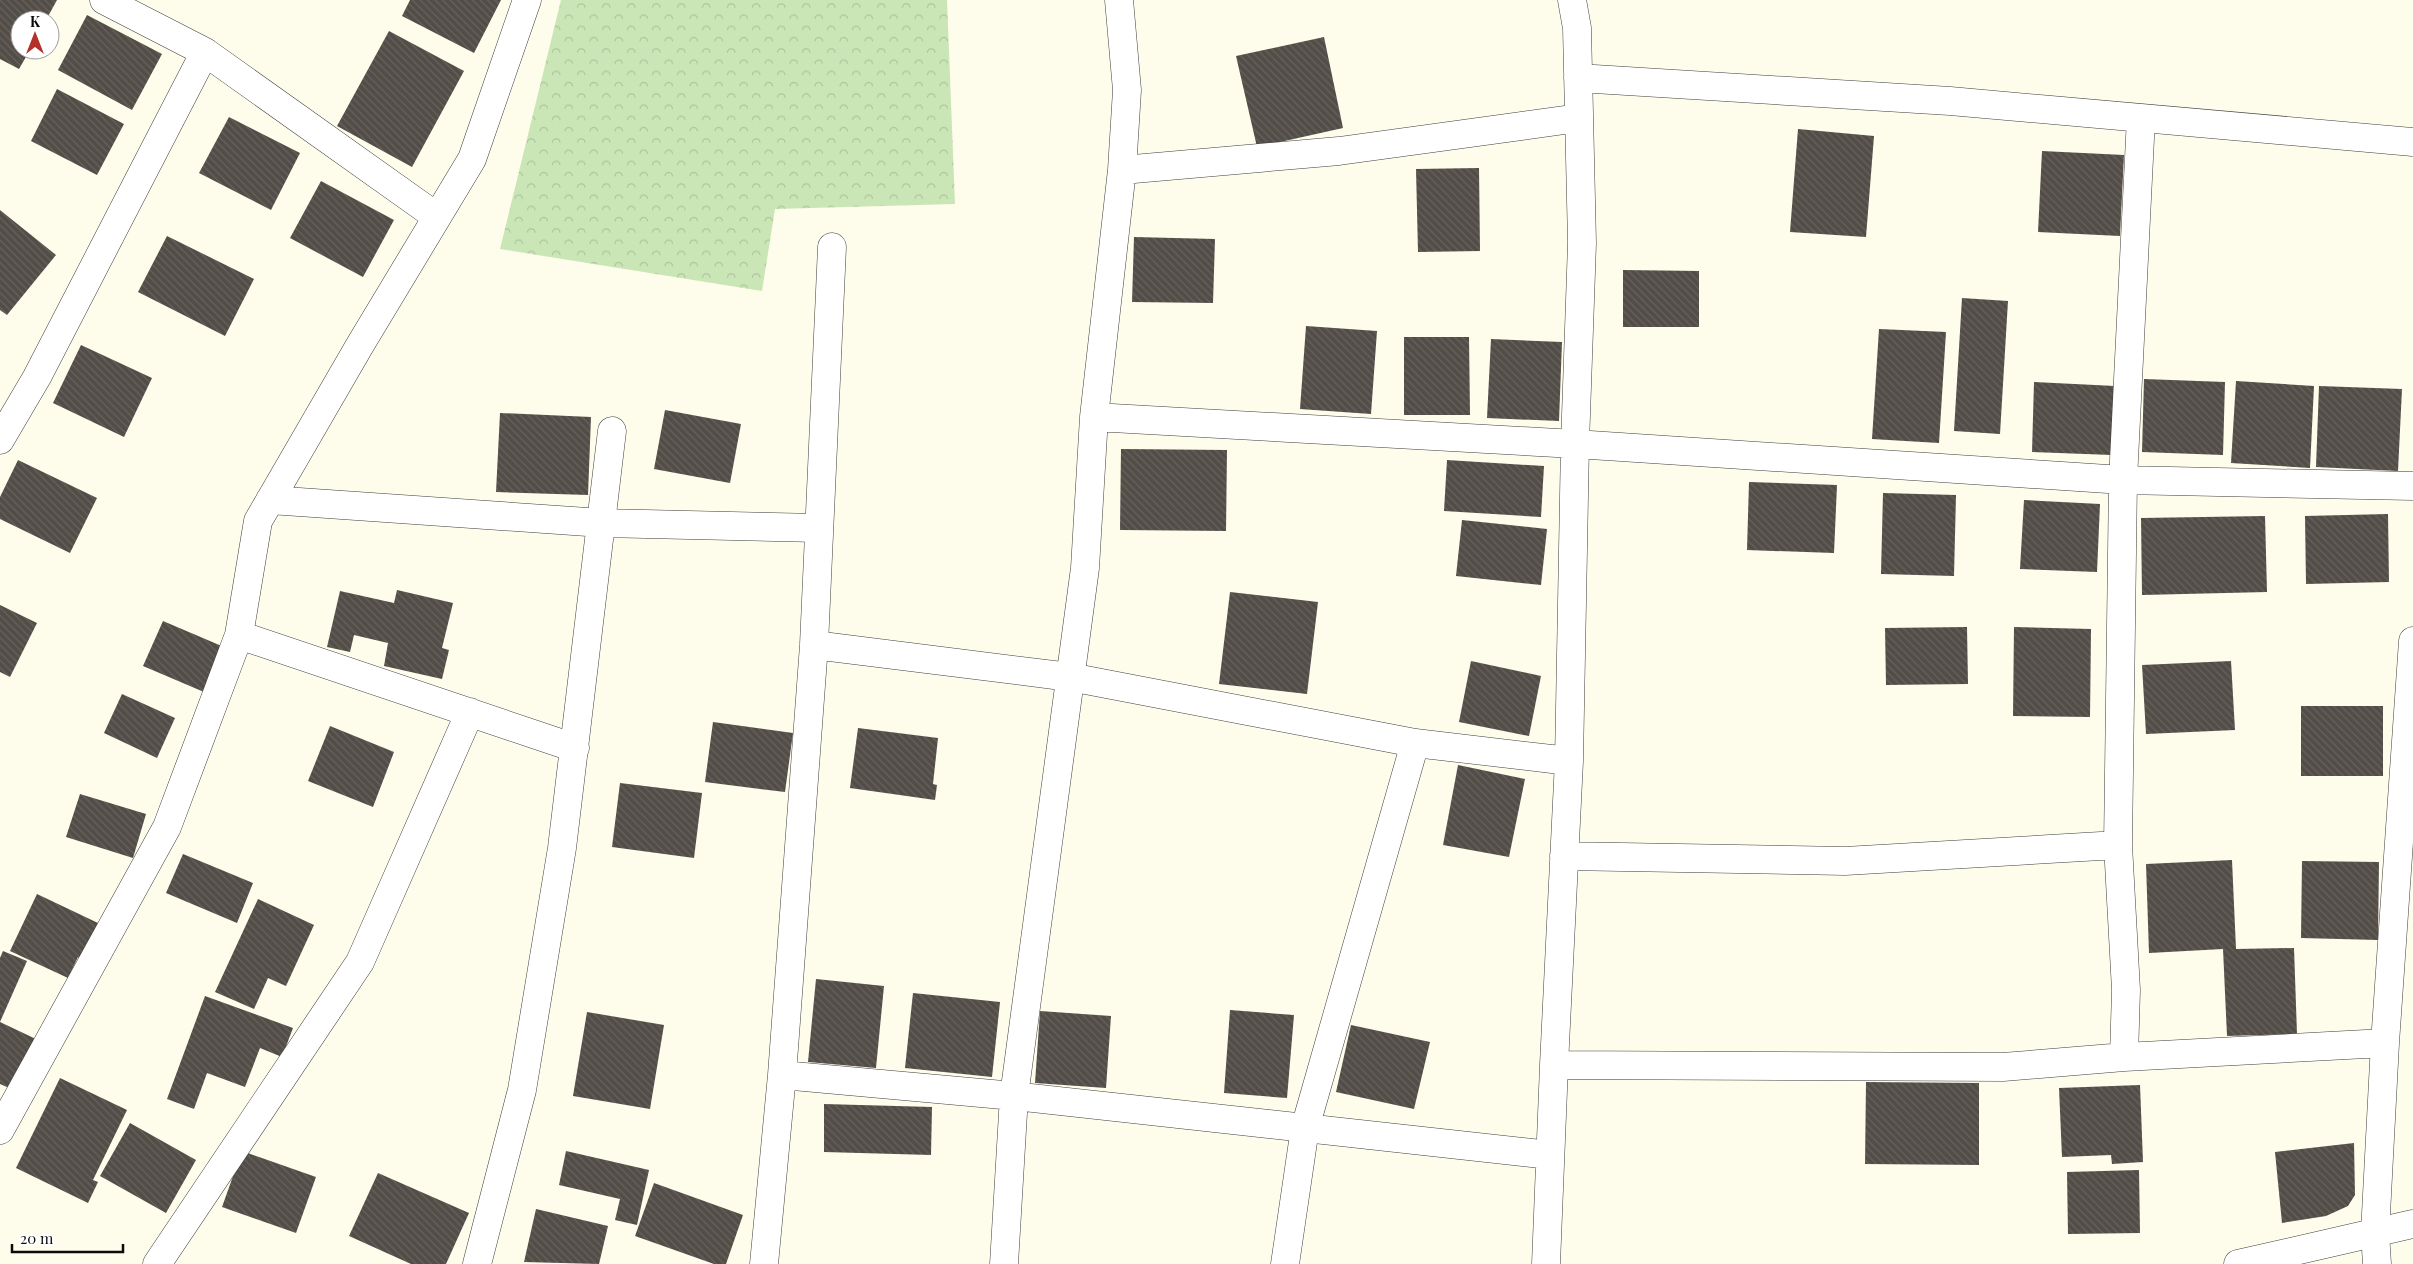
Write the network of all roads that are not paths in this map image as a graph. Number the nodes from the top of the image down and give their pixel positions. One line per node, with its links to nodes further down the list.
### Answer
1 (104, 0): 5 (street)
2 (527, 0): 11 (street)
3 (1118, 0): 10 (street)
4 (1572, 0): 6 (street)
5 (206, 52): 11 (street); 15 (street)
6 (1578, 78): 7 (street); 8 (street)
7 (1579, 118): 10 (street); 16 (street)
8 (2141, 118): 9 (street); 17 (street)
9 (2413, 142)
10 (1122, 170): 13 (street)
11 (437, 217): 19 (street)
12 (832, 247): 21 (street)
13 (1094, 417): 16 (street); 25 (street)
14 (612, 431): 20 (street)
15 (0, 440)
16 (1575, 444): 17 (street); 29 (street)
17 (2123, 480): 18 (street); 30 (street)
18 (2413, 486)
19 (270, 500): 20 (street); 22 (street)
20 (602, 522): 21 (street); 28 (street)
21 (819, 528): 24 (street)
22 (240, 635): 26 (street); 38 (street)
23 (2413, 640): 32 (street)
24 (814, 645): 25 (street); 35 (street)
25 (1070, 677): 27 (street); 36 (street)
26 (470, 712): 28 (street); 42 (street)
27 (1415, 743): 29 (street); 37 (street)
28 (575, 748): 43 (street)
29 (1569, 761): 31 (street)
30 (2118, 845): 31 (street); 33 (street)
31 (1564, 856): 34 (street)
32 (2385, 1043): 33 (street); 41 (street)
33 (2124, 1057): 34 (street)
34 (1554, 1065): 39 (street)
35 (782, 1075): 36 (street); 44 (street)
36 (1014, 1096): 37 (street); 45 (street)
37 (1305, 1128): 39 (street); 46 (street)
38 (0, 1130)
39 (1550, 1155): 47 (street)
40 (2413, 1224): 41 (street)
41 (2375, 1233): 48 (street); 49 (street)
42 (157, 1264)
43 (477, 1264)
44 (764, 1264)
45 (1004, 1264)
46 (1285, 1264)
47 (1546, 1264)
48 (2238, 1264)
49 (2377, 1264)

